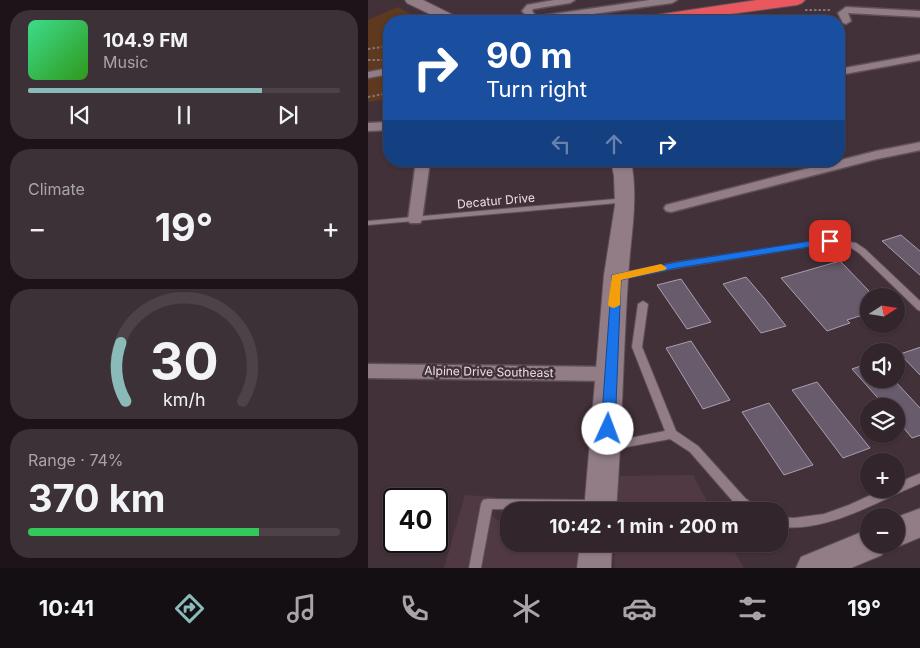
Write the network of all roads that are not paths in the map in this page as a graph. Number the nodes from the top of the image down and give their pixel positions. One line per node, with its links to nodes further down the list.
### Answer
1 (404, 0): 5 (street)
2 (570, 0): 6 (street)
3 (672, 0): 7 (street)
4 (797, 0): 8 (highway)
5 (432, 15)
6 (526, 15)
7 (568, 15)
8 (686, 15)
9 (843, 15): 10 (street)
10 (919, 19): 11 (street)
11 (845, 22)
12 (920, 57): 13 (street)
13 (845, 71)
14 (383, 72): 15 (street)
15 (368, 75)
16 (383, 126): 17 (street)
17 (368, 127)
18 (920, 146): 19 (street)
19 (845, 161)
20 (422, 167): 26 (street)
21 (609, 167): 24 (street)
22 (621, 167): 24 (street)
23 (817, 167): 25 (street)
24 (619, 201): 26 (lane, Decatur Drive); 28 (street)
25 (671, 208)
26 (415, 220): 27 (lane, Decatur Drive)
27 (368, 223)
28 (616, 266): 30 (lane); 32 (street)
29 (643, 304): 33 (lane)
30 (920, 308)
31 (368, 371): 32 (street, Alpine Drive Southeast)
32 (610, 374): 34 (street)
33 (672, 434): 34 (lane); 39 (lane)
34 (607, 447): 38 (street)
35 (920, 478): 36 (lane)
36 (905, 484)
37 (873, 498): 42 (lane)
38 (601, 502)
39 (740, 502)
40 (500, 504): 46 (lane)
41 (920, 522): 43 (street)
42 (788, 523)
43 (905, 529)
44 (860, 548): 48 (street)
45 (595, 552): 47 (street)
46 (476, 568)
47 (594, 568)
48 (813, 568)

